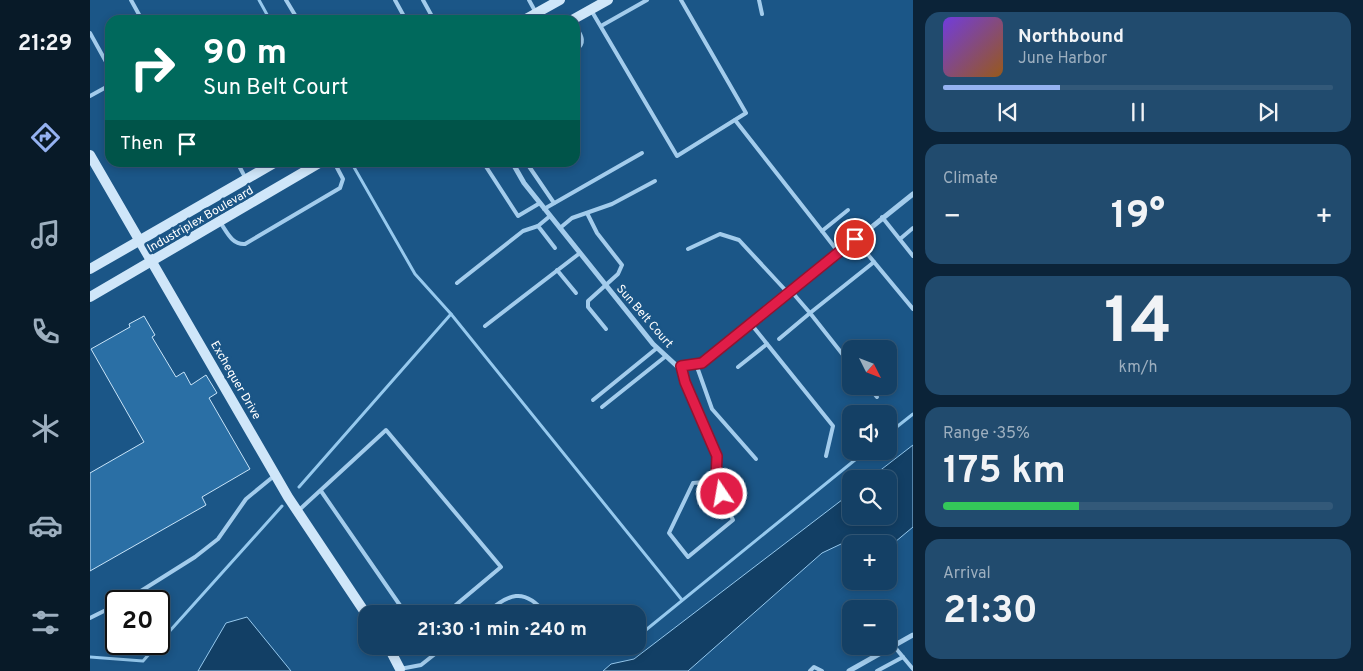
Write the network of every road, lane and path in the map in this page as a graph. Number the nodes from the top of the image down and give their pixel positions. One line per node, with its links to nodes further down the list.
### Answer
1 (131, 0): 14 (lane)
2 (286, 0): 15 (lane)
3 (395, 0): 16 (lane)
4 (422, 0): 17 (lane)
5 (529, 0): 12 (lane)
6 (560, 0): 12 (street)
7 (608, 0): 11 (street)
8 (646, 0): 20 (lane)
9 (680, 0): 27 (lane)
10 (759, 0): 13 (lane)
11 (591, 10): 19 (street); 20 (lane)
12 (536, 13): 18 (street)
13 (762, 14)
14 (139, 15)
15 (295, 15)
16 (403, 15)
17 (431, 15)
18 (533, 15)
19 (580, 16)
20 (601, 26): 27 (lane)
21 (90, 33): 24 (lane)
22 (580, 34): 23 (lane)
23 (580, 47)
24 (105, 60)
25 (105, 88): 26 (lane)
26 (90, 96)
27 (735, 120): 51 (lane)
28 (642, 153): 41 (lane)
29 (90, 154): 54 (street, Exchequer Drive)
30 (240, 167): 37 (lane)
31 (267, 167): 37 (street, Industriplex Boulevard)
32 (306, 167): 47 (street, Industriplex Boulevard)
33 (337, 167): 47 (lane)
34 (486, 167): 40 (lane)
35 (515, 167): 40 (street, Sun Belt Court)
36 (529, 167): 41 (lane)
37 (246, 179): 54 (street, Industriplex Boulevard)
38 (655, 181): 44 (lane)
39 (913, 194): 46 (street)
40 (540, 203): 42 (street, Sun Belt Court)
41 (554, 203): 42 (lane)
42 (544, 209): 45 (street, Sun Belt Court)
43 (848, 210): 51 (lane)
44 (587, 213): 49 (lane); 65 (lane)
45 (550, 216): 48 (lane); 49 (street, Sun Belt Court)
46 (882, 217): 52 (street); 53 (lane)
47 (220, 222): 60 (street, Industriplex Boulevard)
48 (538, 226): 55 (lane); 64 (lane)
49 (560, 228): 57 (street, Sun Belt Court)
50 (913, 228): 53 (lane)
51 (822, 231): 58 (lane)
52 (855, 239): 58 (street); 61 (lane)
53 (900, 239): 59 (lane)
54 (140, 240): 60 (street, Exchequer Drive); 62 (street, Industriplex Boulevard)
55 (555, 248)
56 (688, 249): 66 (lane)
57 (580, 253): 63 (lane); 65 (street, Sun Belt Court)
58 (839, 253): 66 (street)
59 (913, 256)
60 (153, 261): 68 (street, Industriplex Boulevard); 86 (street, Exchequer Drive)
61 (874, 262): 69 (lane); 70 (lane)
62 (90, 269)
63 (557, 270): 67 (lane); 72 (lane)
64 (457, 283)
65 (605, 285): 73 (lane); 76 (street, Sun Belt Court)
66 (790, 292): 70 (lane); 71 (street)
67 (576, 294)
68 (90, 297)
69 (913, 309)
70 (810, 313): 74 (lane); 77 (lane)
71 (751, 324): 75 (lane); 79 (street)
72 (485, 326)
73 (606, 329)
74 (778, 339)
75 (767, 344): 81 (lane); 84 (lane)
76 (657, 348): 78 (street, Sun Belt Court); 82 (lane)
77 (842, 354)
78 (666, 356): 80 (street, Sun Belt Court); 83 (lane)
79 (696, 364): 80 (street); 85 (lane)
80 (681, 366): 87 (lane)
81 (738, 367)
82 (594, 400)
83 (602, 407)
84 (826, 456)
85 (756, 459)
86 (276, 474): 89 (street, Exchequer Drive); 90 (lane)
87 (716, 481): 87 (lane)
88 (321, 490): 89 (lane); 92 (lane); 93 (lane)
89 (298, 511): 91 (street, Exchequer Drive)
90 (142, 590)
91 (360, 605)
92 (400, 605)
93 (456, 605)
94 (495, 605): 95 (lane)
95 (538, 605)
96 (105, 611): 97 (lane)
97 (90, 618)
98 (913, 635): 99 (street)
99 (897, 643)
100 (897, 650): 104 (lane)
101 (434, 655): 106 (lane)
102 (876, 655): 109 (street)
103 (395, 656): 106 (street)
104 (903, 658): 105 (lane); 110 (lane)
105 (913, 669)
106 (401, 670)
107 (810, 671): 108 (lane)
108 (822, 671)
109 (849, 671)
110 (877, 671)

